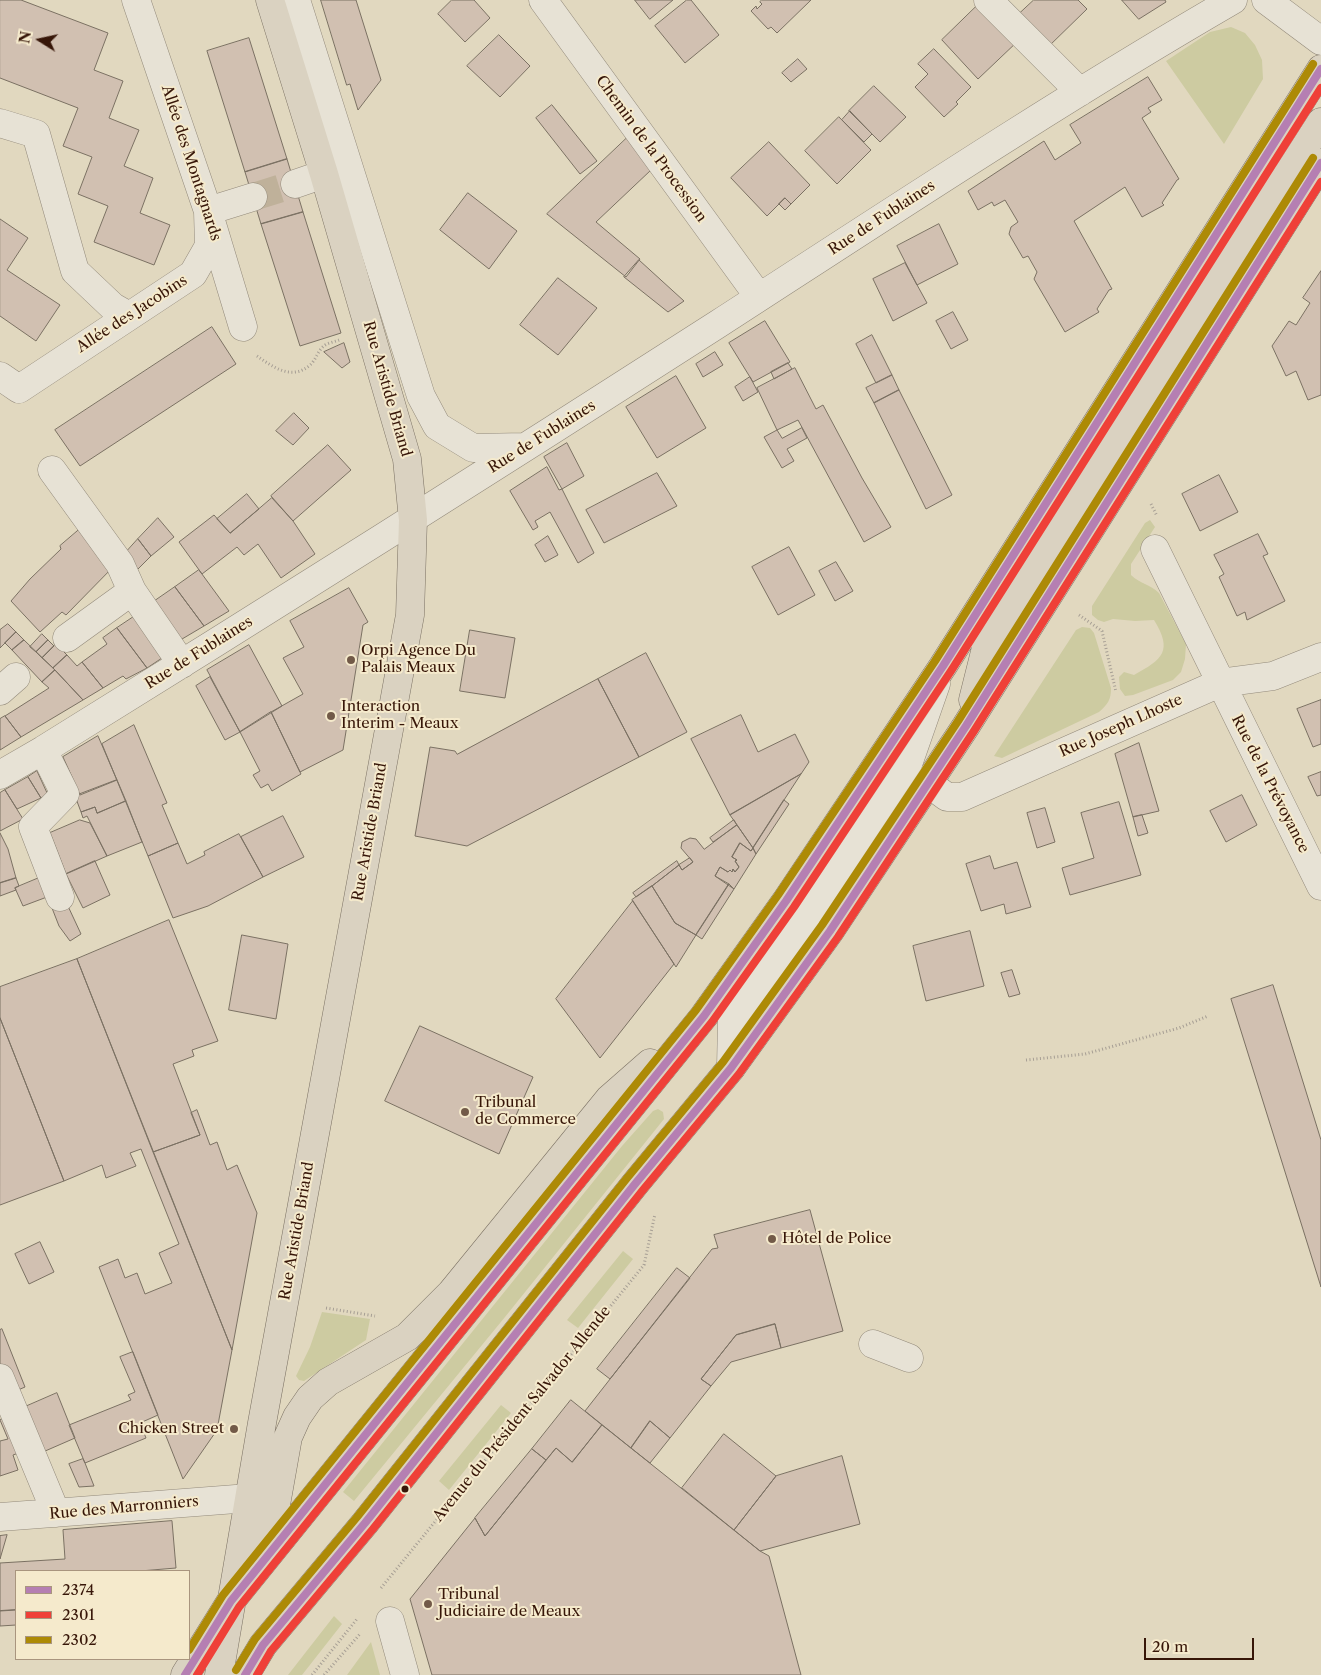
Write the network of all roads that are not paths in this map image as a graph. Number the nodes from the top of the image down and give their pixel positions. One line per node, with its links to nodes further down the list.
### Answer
1 (136, 0): 17 (street, Allée des Montagnards)
2 (270, 0): 14 (main road, Rue Aristide Briand)
3 (296, 0): 22 (street, Rue Aristide Briand)
4 (543, 0): 18 (street, Chemin de la Procession)
5 (988, 0): 10 (street)
6 (1232, 0): 10 (street, Rue de Fublaines)
7 (1266, 0): 8 (street)
8 (1321, 41)
9 (1321, 69): 30 (main road)
10 (1080, 92): 18 (street, Rue de Fublaines)
11 (0, 122): 19 (street)
12 (1321, 122): 32 (main road)
13 (1321, 163): 32 (main road)
14 (324, 174): 15 (street); 24 (main road, Rue Aristide Briand)
15 (295, 184)
16 (253, 197): 17 (street)
17 (208, 211): 19 (street, Allée des Jacobins); 20 (street, Allée des Montagnards)
18 (759, 298): 22 (street, Rue de Fublaines)
19 (128, 316): 21 (street, Allée des Jacobins)
20 (243, 327)
21 (0, 376)
22 (525, 446): 24 (street, Rue de Fublaines)
23 (52, 470): 26 (street)
24 (413, 520): 29 (street, Rue de Fublaines); 45 (main road, Rue Aristide Briand)
25 (1155, 549): 31 (street, Rue de la Prévoyance)
26 (132, 591): 27 (street); 29 (street)
27 (67, 638)
28 (1321, 657): 31 (street, Rue Joseph Lhoste)
29 (182, 664): 33 (street, Rue de Fublaines)
30 (942, 666): 38 (street); 40 (main road)
31 (1220, 683): 35 (street, Rue Joseph Lhoste); 36 (street, Rue de la Prévoyance)
32 (966, 726): 35 (main road)
33 (43, 750): 34 (street, Rue de Fublaines); 37 (street)
34 (0, 775)
35 (928, 783): 39 (main road)
36 (1321, 886)
37 (60, 897)
38 (787, 946): 39 (street); 41 (street)
39 (791, 985): 41 (main road)
40 (704, 1016): 48 (main road); 48 (main road)
41 (731, 1068): 52 (main road)
42 (873, 1344): 43 (street)
43 (909, 1358)
44 (0, 1378): 46 (street)
45 (249, 1498): 46 (street, Rue des Marronniers); 48 (main road, Rue Aristide Briand)
46 (56, 1513): 47 (street, Rue des Marronniers)
47 (0, 1517)
48 (231, 1601): 50 (main road); 51 (main road, Rue Aristide Briand)
49 (390, 1621): 53 (street)
50 (185, 1675)
51 (219, 1675)
52 (245, 1675)
53 (405, 1675)

